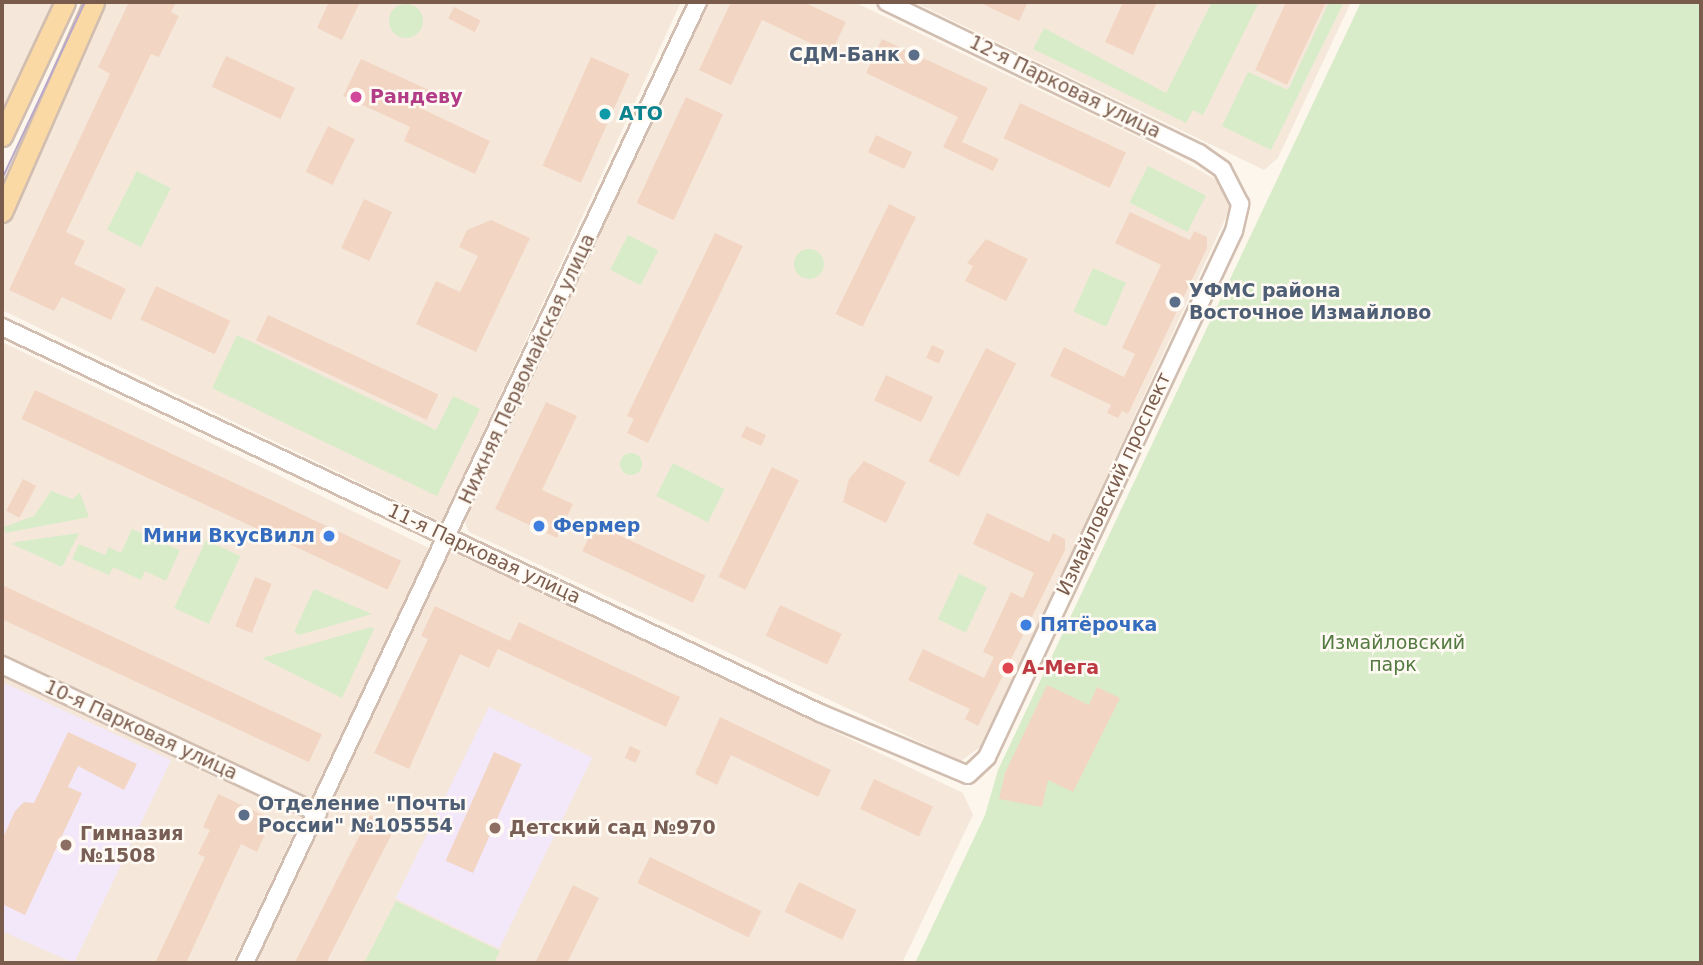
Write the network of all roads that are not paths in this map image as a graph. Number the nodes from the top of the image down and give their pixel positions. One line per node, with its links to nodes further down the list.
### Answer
1 (65, 2): 5 (main road)
2 (94, 2): 7 (main road)
3 (698, 2): 9 (street, Нижняя Первомайская улица)
4 (887, 2): 6 (street, 12-я Парковая улица)
5 (2, 136)
6 (1234, 186): 11 (street, Измайловский проспект)
7 (2, 212)
8 (2, 327): 9 (street, 11-я Парковая улица)
9 (448, 537): 11 (street, 11-я Парковая улица); 12 (street, Нижняя Первомайская улица)
10 (2, 664): 12 (street, 10-я Парковая улица)
11 (968, 775)
12 (318, 813): 13 (street, Нижняя Первомайская улица)
13 (245, 963)

